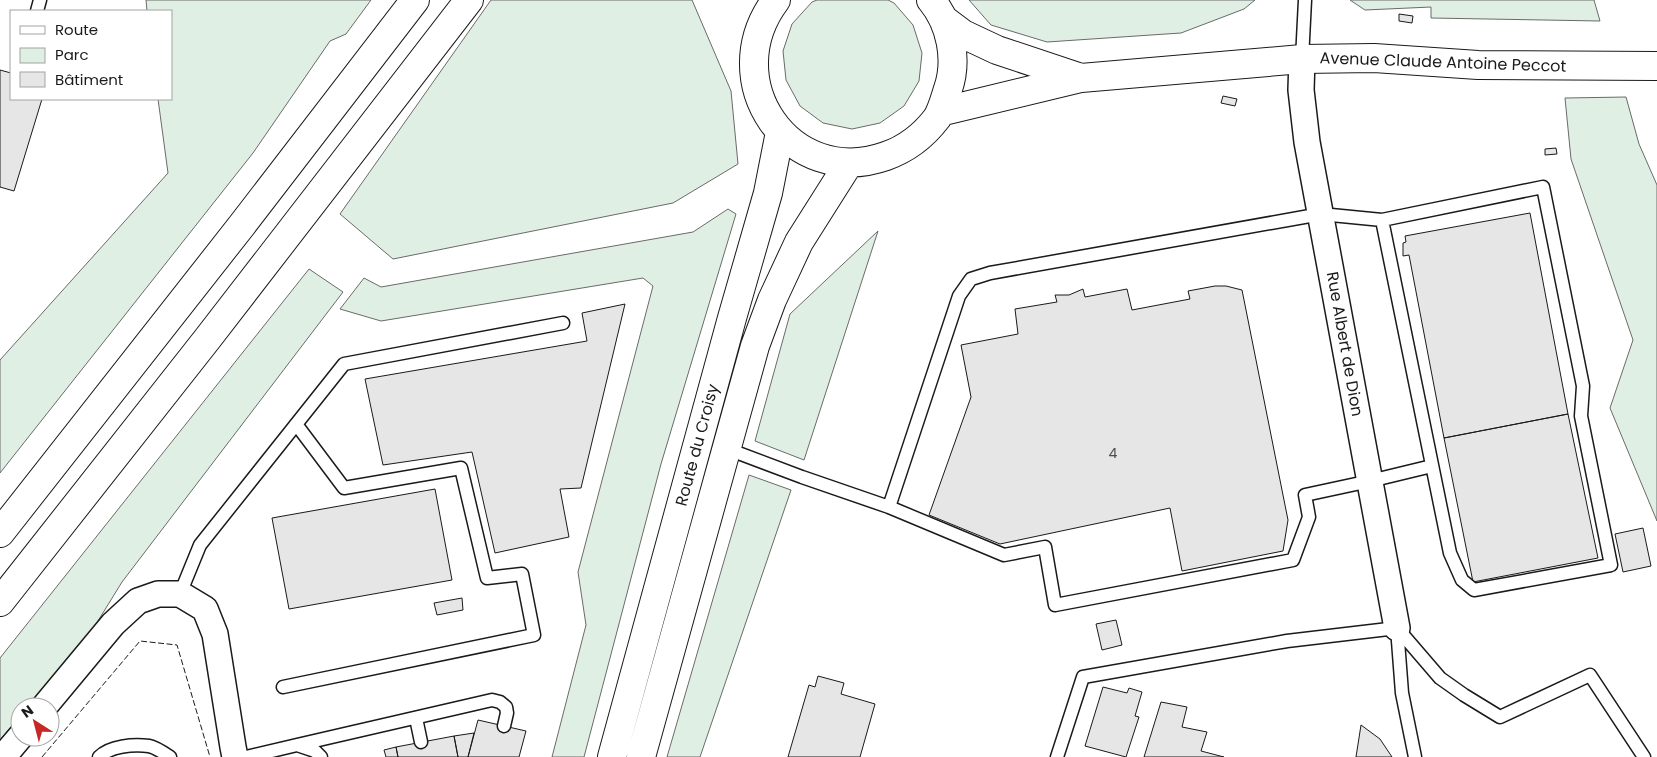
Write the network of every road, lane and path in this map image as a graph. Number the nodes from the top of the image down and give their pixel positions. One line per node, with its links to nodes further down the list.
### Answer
1 (415, 0): 23 (main road)
2 (469, 0): 25 (main road)
3 (753, 0): 7 (main road)
4 (776, 0): 7 (main road)
5 (1305, 0): 8 (lane)
6 (937, 10): 10 (main road, Avenue Claude Antoine Peccot); 11 (main road)
7 (760, 28): 12 (main road)
8 (1302, 59): 9 (main road, Avenue Claude Antoine Peccot); 10 (main road, Avenue Claude Antoine Peccot); 14 (street, Rue Albert de Dion)
9 (1657, 66)
10 (1081, 78): 11 (main road, Avenue Claude Antoine Peccot)
11 (940, 112): 13 (main road)
12 (780, 132): 13 (main road); 18 (main road, Route du Croisy)
13 (849, 163): 19 (main road, Route du Croisy)
14 (1321, 214): 15 (lane); 21 (street, Rue Albert de Dion); 22 (lane)
15 (1382, 220): 20 (lane); 20 (lane)
16 (564, 323): 17 (lane)
17 (296, 424): 24 (lane); 27 (lane)
18 (702, 428): 19 (lane); 40 (main road, Route du Croisy)
19 (726, 449): 22 (lane); 41 (main road, Route du Croisy)
20 (1432, 466): 21 (lane)
21 (1370, 481): 22 (lane); 26 (street, Rue Albert de Dion)
22 (889, 507)
23 (0, 533)
24 (180, 594): 28 (street); 37 (street)
25 (0, 602)
26 (1397, 628): 42 (lane); 43 (lane); 44 (lane)
27 (283, 687)
28 (52, 697)
29 (416, 718): 30 (lane); 31 (lane); 32 (lane)
30 (504, 726)
31 (421, 742)
32 (297, 745): 38 (lane); 39 (lane)
33 (11, 747): 34 (street)
34 (3, 757)
35 (99, 757): 36 (lane)
36 (170, 757)
37 (236, 757)
38 (246, 757)
39 (321, 757)
40 (612, 757)
41 (641, 757)
42 (1057, 757)
43 (1415, 757)
44 (1644, 757)

